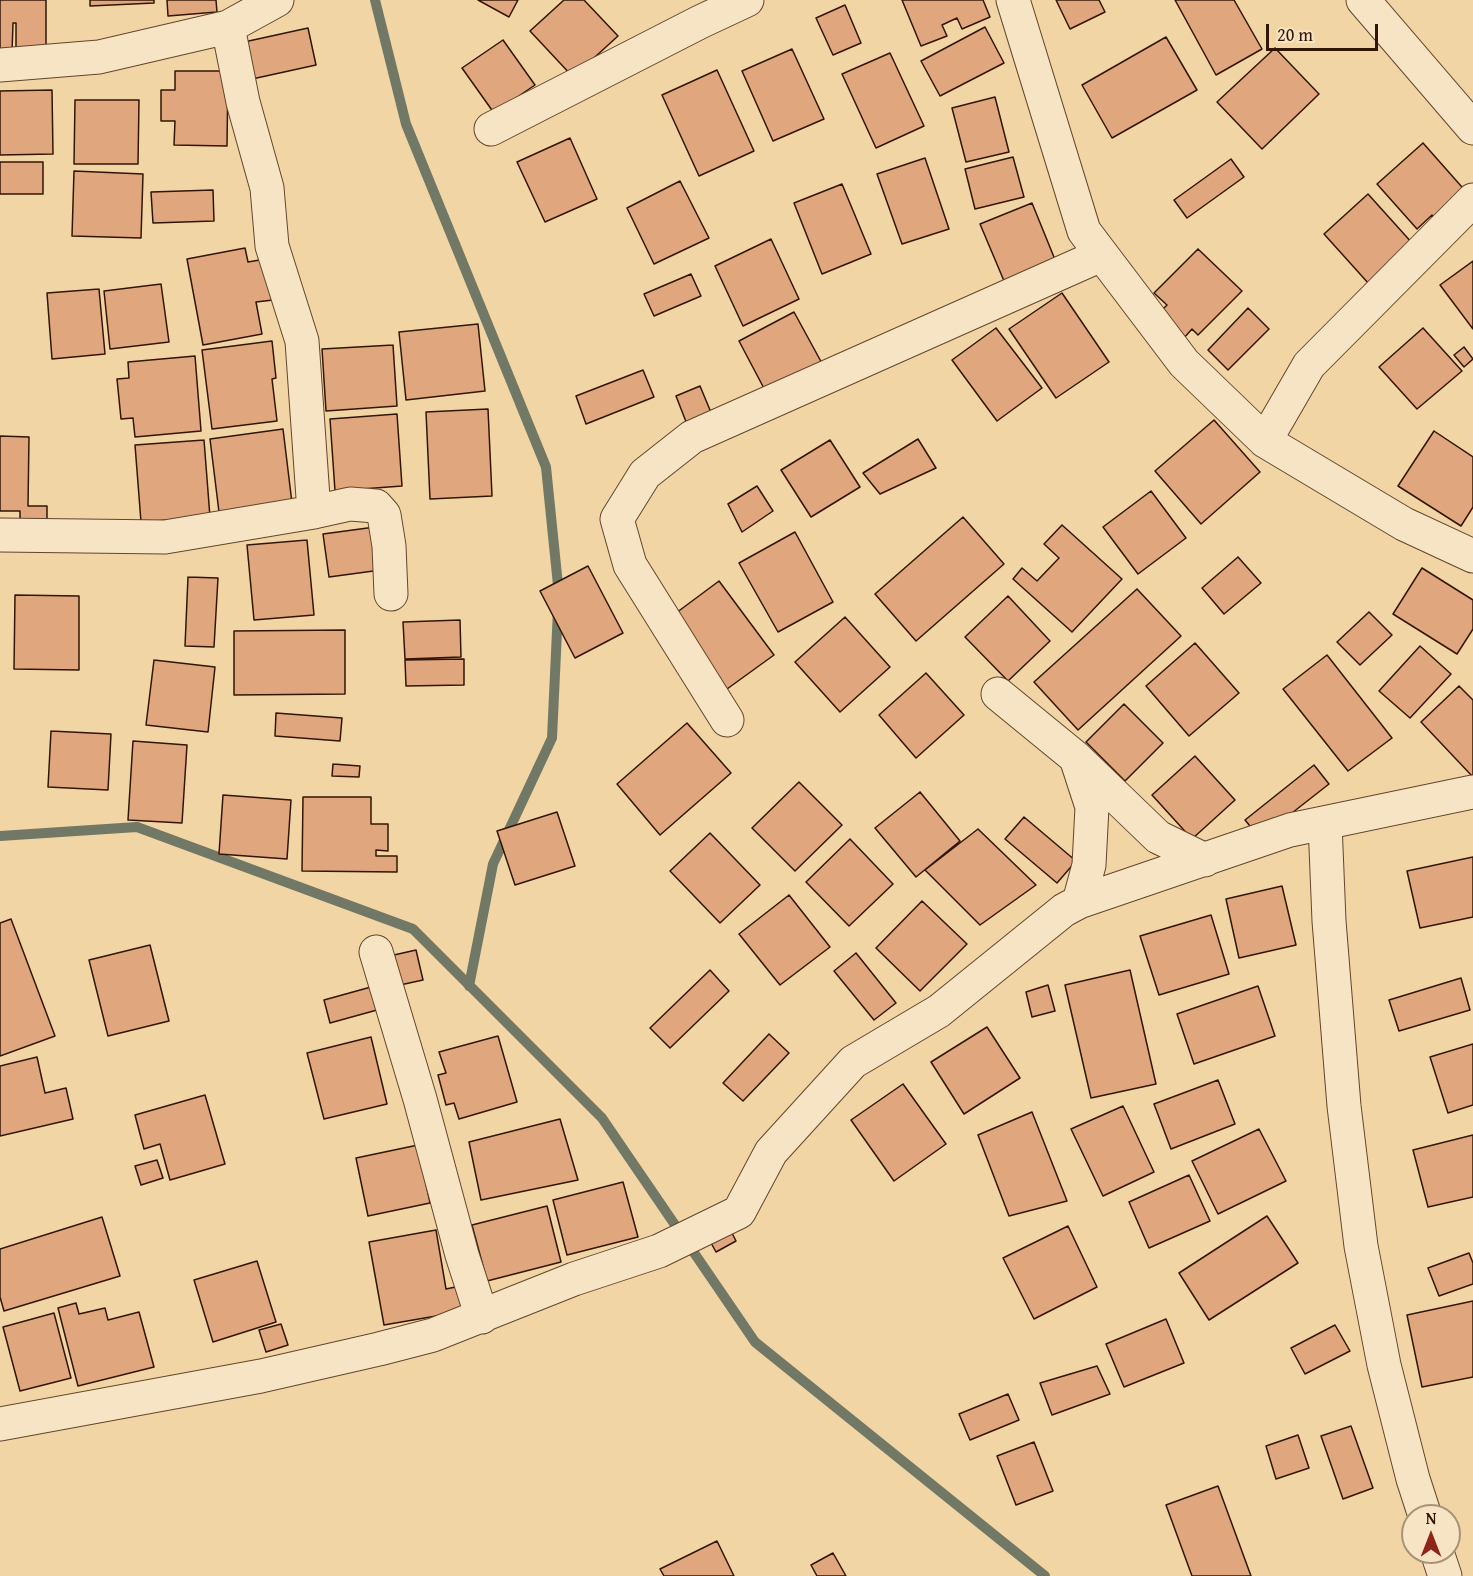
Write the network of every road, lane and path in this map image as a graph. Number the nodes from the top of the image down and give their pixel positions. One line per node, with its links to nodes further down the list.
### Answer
1 (278, 0): 5 (street)
2 (747, 0): 8 (street)
3 (1013, 0): 10 (street)
4 (1363, 0): 7 (street)
5 (228, 27): 6 (street); 12 (street)
6 (0, 65)
7 (1473, 128)
8 (491, 129)
9 (1473, 200): 11 (street)
10 (1101, 255): 11 (street); 17 (street)
11 (1265, 441): 14 (street)
12 (314, 512): 13 (street); 15 (street)
13 (0, 535)
14 (1473, 556)
15 (391, 594)
16 (998, 694): 18 (street)
17 (727, 720)
18 (1075, 757): 21 (street); 22 (street)
19 (1473, 792): 20 (street)
20 (1325, 823): 21 (street); 26 (street)
21 (1205, 860): 22 (street)
22 (1079, 902): 24 (street)
23 (376, 952): 24 (street)
24 (482, 1317): 25 (street)
25 (0, 1424)
26 (1421, 1504)

